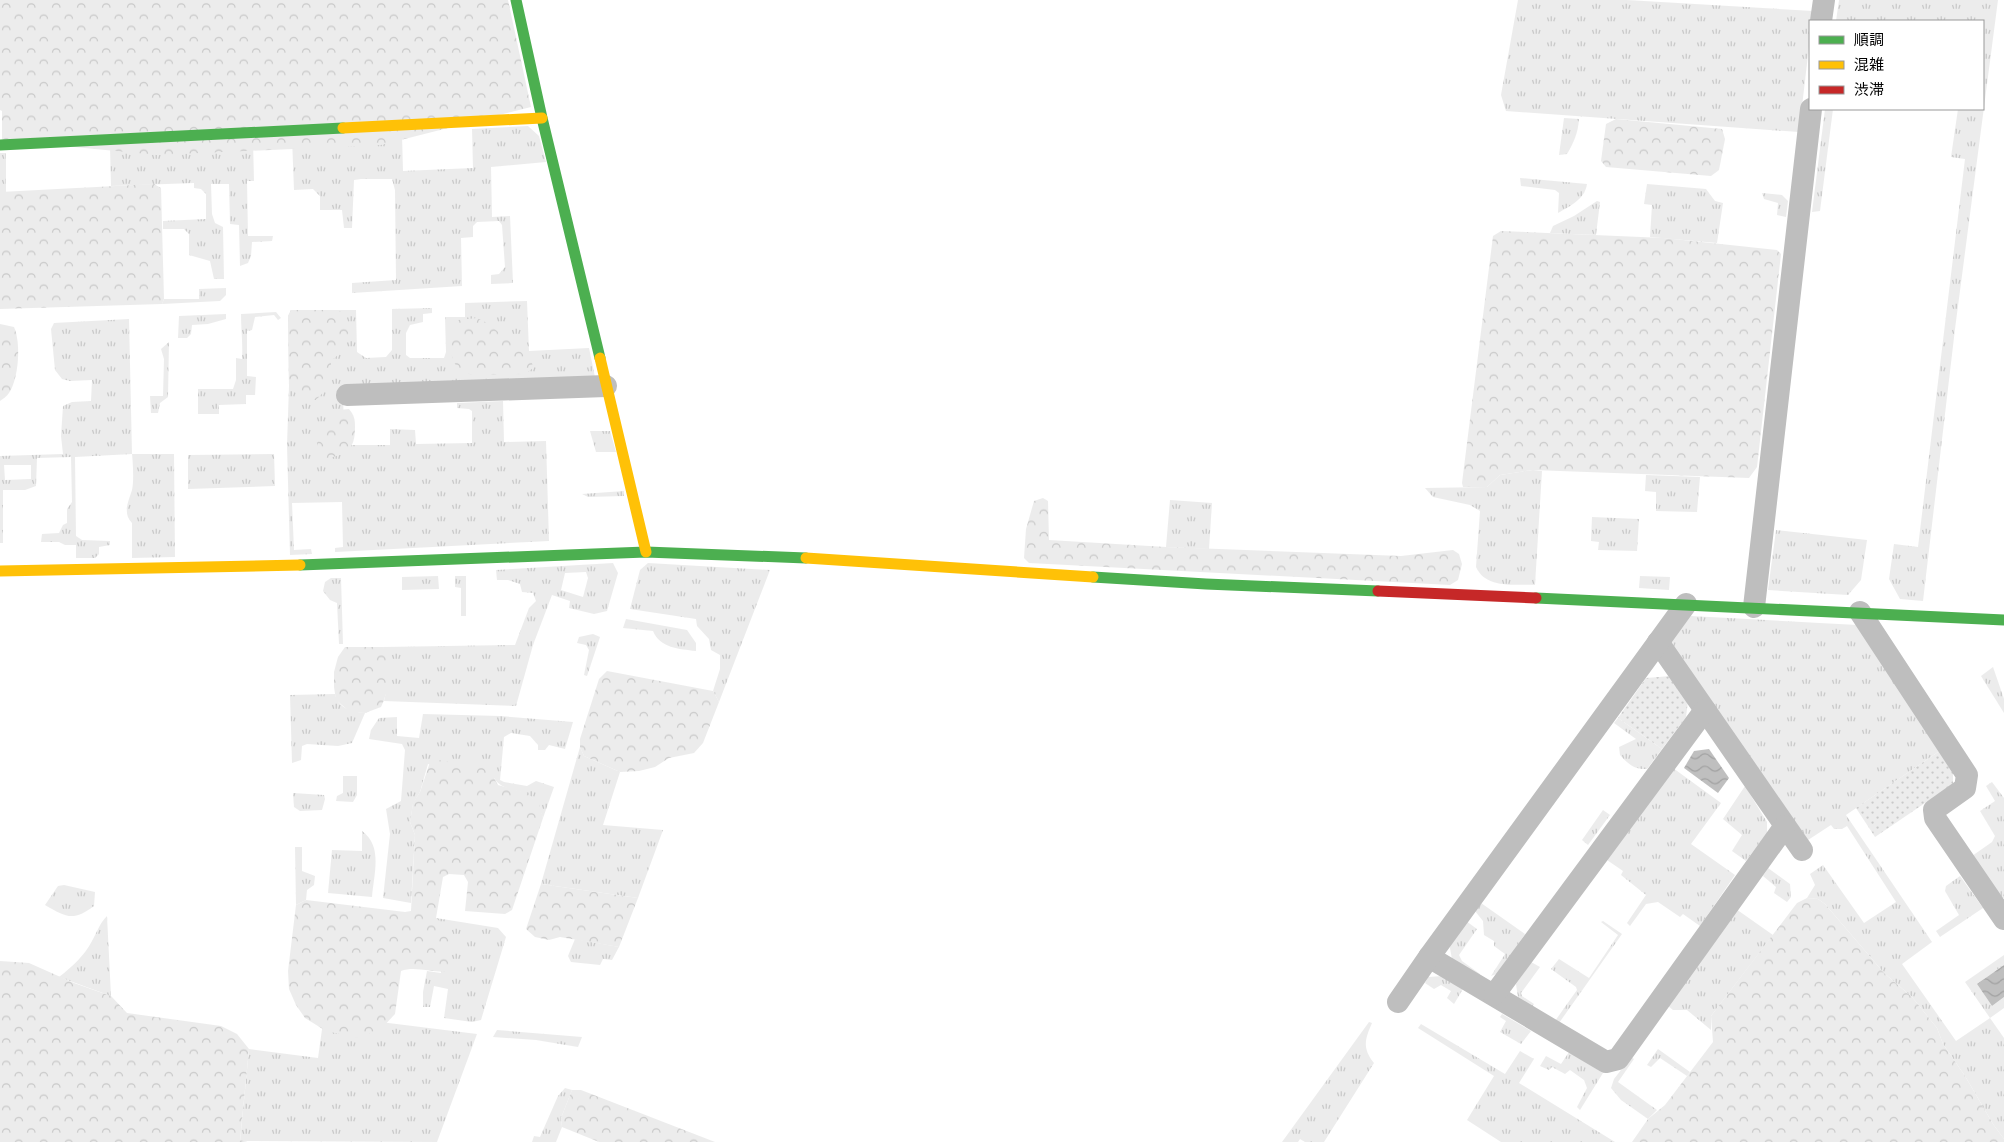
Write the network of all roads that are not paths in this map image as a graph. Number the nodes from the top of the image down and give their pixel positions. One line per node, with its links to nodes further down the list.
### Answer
1 (516, 0): 5 (street)
2 (1824, 0): 3 (street)
3 (1821, 20)
4 (1811, 110): 12 (street)
5 (542, 118): 6 (street); 7 (street)
6 (0, 145)
7 (606, 386): 8 (street); 9 (street)
8 (347, 395)
9 (646, 552): 10 (street); 11 (street)
10 (0, 571)
11 (1686, 604): 12 (street); 15 (street)
12 (1754, 607): 13 (street)
13 (1860, 612): 14 (street); 19 (street)
14 (2004, 620)
15 (1658, 642): 16 (street); 20 (street)
16 (1704, 710): 17 (street); 21 (street)
17 (1785, 826): 18 (street); 21 (street)
18 (1802, 850)
19 (2004, 919)
20 (1429, 957): 21 (street); 22 (street)
21 (1494, 995)
22 (1398, 1002)

